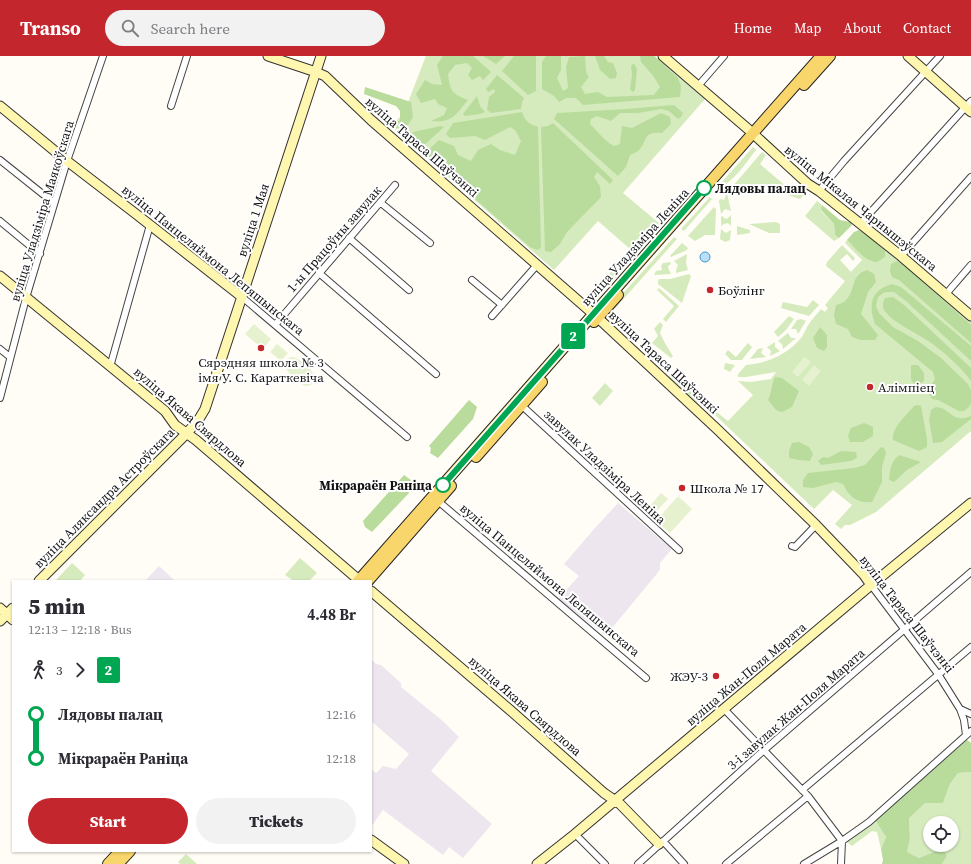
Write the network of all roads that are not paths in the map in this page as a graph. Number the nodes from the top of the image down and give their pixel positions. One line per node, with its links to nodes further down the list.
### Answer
1 (103, 56): 19 (street, вуліца Уладзіміра Маякоўскага)
2 (187, 56): 15 (street)
3 (268, 56): 11 (street, вуліца Тараса Шаўчэнкі)
4 (321, 56): 11 (street, вуліца 1 Мая)
5 (663, 56): 13 (street, вуліца Мікалая Чарнышэўскага)
6 (724, 56): 13 (street)
7 (821, 56): 17 (main road, вуліца Уладзіміра Леніна)
8 (830, 56): 17 (main road, вуліца Уладзіміра Леніна)
9 (908, 56): 12 (street)
10 (940, 56): 12 (street)
11 (316, 72): 32 (street, вуліца Тараса Шаўчэнкі); 40 (street, вуліца 1 Мая)
12 (926, 72): 16 (street); 22 (street)
13 (698, 86): 17 (street, вуліца Мікалая Чарнышэўскага)
14 (0, 106): 19 (street, вуліца Панцеляймона Лепяшынскага)
15 (171, 106)
16 (969, 107): 26 (street)
17 (755, 135): 22 (street, вуліца Мікалая Чарнышэўскага); 42 (main road, вуліца Уладзіміра Леніна)
18 (0, 160): 23 (street)
19 (66, 161): 23 (street, вуліца Уладзіміра Маякоўскага); 27 (street, вуліца Панцеляймона Лепяшынскага)
20 (971, 177): 31 (street)
21 (395, 186): 24 (street, 1-ы Працоўны завулак)
22 (819, 191): 26 (street, вуліца Мікалая Чарнышэўскага)
23 (54, 203): 30 (street, вуліца Уладзіміра Маякоўскага)
24 (381, 203): 28 (street, 1-ы Працоўны завулак); 29 (street)
25 (0, 221): 30 (street)
26 (860, 224): 31 (street, вуліца Мікалая Чарнышэўскага)
27 (150, 225): 40 (street, вуліца Панцеляймона Лепяшынскага); 48 (street)
28 (349, 238): 34 (street, 1-ы Працоўны завулак); 37 (street)
29 (430, 243)
30 (40, 254): 39 (street, вуліца Уладзіміра Маякоўскага)
31 (901, 256): 38 (street, вуліца Мікалая Чарнышэўскага)
32 (537, 265): 41 (street); 42 (street, вуліца Тараса Шаўчэнкі)
33 (971, 265): 38 (street)
34 (319, 273): 45 (street, 1-ы Працоўны завулак); 49 (street)
35 (0, 276): 39 (street, вуліца Якава Свярдлова)
36 (472, 280): 41 (street)
37 (409, 290)
38 (946, 294): 44 (street, вуліца Мікалая Чарнышэўскага)
39 (26, 298): 47 (street, вуліца Уладзіміра Маякоўскага); 48 (street, вуліца Якава Свярдлова)
40 (242, 298): 45 (street, вуліца Панцеляймона Лепяшынскага); 52 (street, вуліца 1 Мая)
41 (502, 305): 43 (street)
42 (596, 315): 51 (main road, вуліца Уладзіміра Леніна); 56 (street, вуліца Тараса Шаўчэнкі)
43 (492, 316)
44 (971, 316)
45 (275, 325): 53 (street, вуліца Панцеляймона Лепяшынскага)
46 (0, 350): 47 (street)
47 (10, 357): 50 (street, вуліца Уладзіміра Маякоўскага)
48 (110, 367): 52 (street, вуліца Якава Свярдлова)
49 (436, 374)
50 (0, 398)
51 (519, 403): 54 (main road, вуліца Уладзіміра Леніна); 58 (street, завулак Уладзіміра Леніна); 62 (main road, вуліца Уладзіміра Леніна)
52 (187, 433): 60 (street, вуліца Аляксандра Астроўскага); 61 (street, вуліца Якава Свярдлова)
53 (407, 437)
54 (438, 501): 63 (main road, вуліца Уладзіміра Леніна); 71 (street, вуліца Панцеляймона Лепяшынскага)
55 (971, 503): 64 (street, вуліца Жан-Поля Марата)
56 (816, 525): 57 (street); 64 (street, вуліца Тараса Шаўчэнкі)
57 (792, 546)
58 (679, 550)
59 (971, 572): 68 (street, 3-і завулак Жан-Поля Марата)
60 (40, 580)
61 (360, 580)
62 (362, 580)
63 (362, 580)
64 (871, 585): 68 (street, вуліца Тараса Шаўчэнкі); 72 (street, вуліца Жан-Поля Марата)
65 (372, 592): 79 (street, вуліца Якава Свярдлова)
66 (8, 612): 67 (street)
67 (0, 621)
68 (904, 631): 70 (street, вуліца Тараса Шаўчэнкі); 76 (street, 3-і завулак Жан-Поля Марата)
69 (971, 647): 70 (street)
70 (938, 674): 73 (street, вуліца Тараса Шаўчэнкі); 77 (street)
71 (646, 678)
72 (724, 709): 76 (street); 79 (street, вуліца Жан-Поля Марата)
73 (960, 709): 74 (street); 75 (street, вуліца Тараса Шаўчэнкі)
74 (971, 714)
75 (969, 733): 82 (street)
76 (764, 751): 77 (street); 83 (street, 3-і завулак Жан-Поля Марата)
77 (802, 790): 78 (street)
78 (808, 796): 82 (street); 93 (street)
79 (614, 800): 80 (street, вуліца Жан-Поля Марата); 83 (street, вуліца Якава Свярдлова)
80 (575, 834): 89 (street, вуліца Жан-Поля Марата); 90 (street)
81 (372, 841): 88 (street)
82 (842, 841): 94 (street); 95 (street)
83 (661, 843): 91 (street, 3-і завулак Жан-Поля Марата); 92 (street, вуліца Якава Свярдлова)
84 (119, 852): 86 (main road)
85 (129, 852): 87 (main road)
86 (108, 864)
87 (118, 864)
88 (404, 864)
89 (537, 864)
90 (605, 864)
91 (638, 864)
92 (684, 864)
93 (726, 864)
94 (804, 864)
95 (841, 864)

